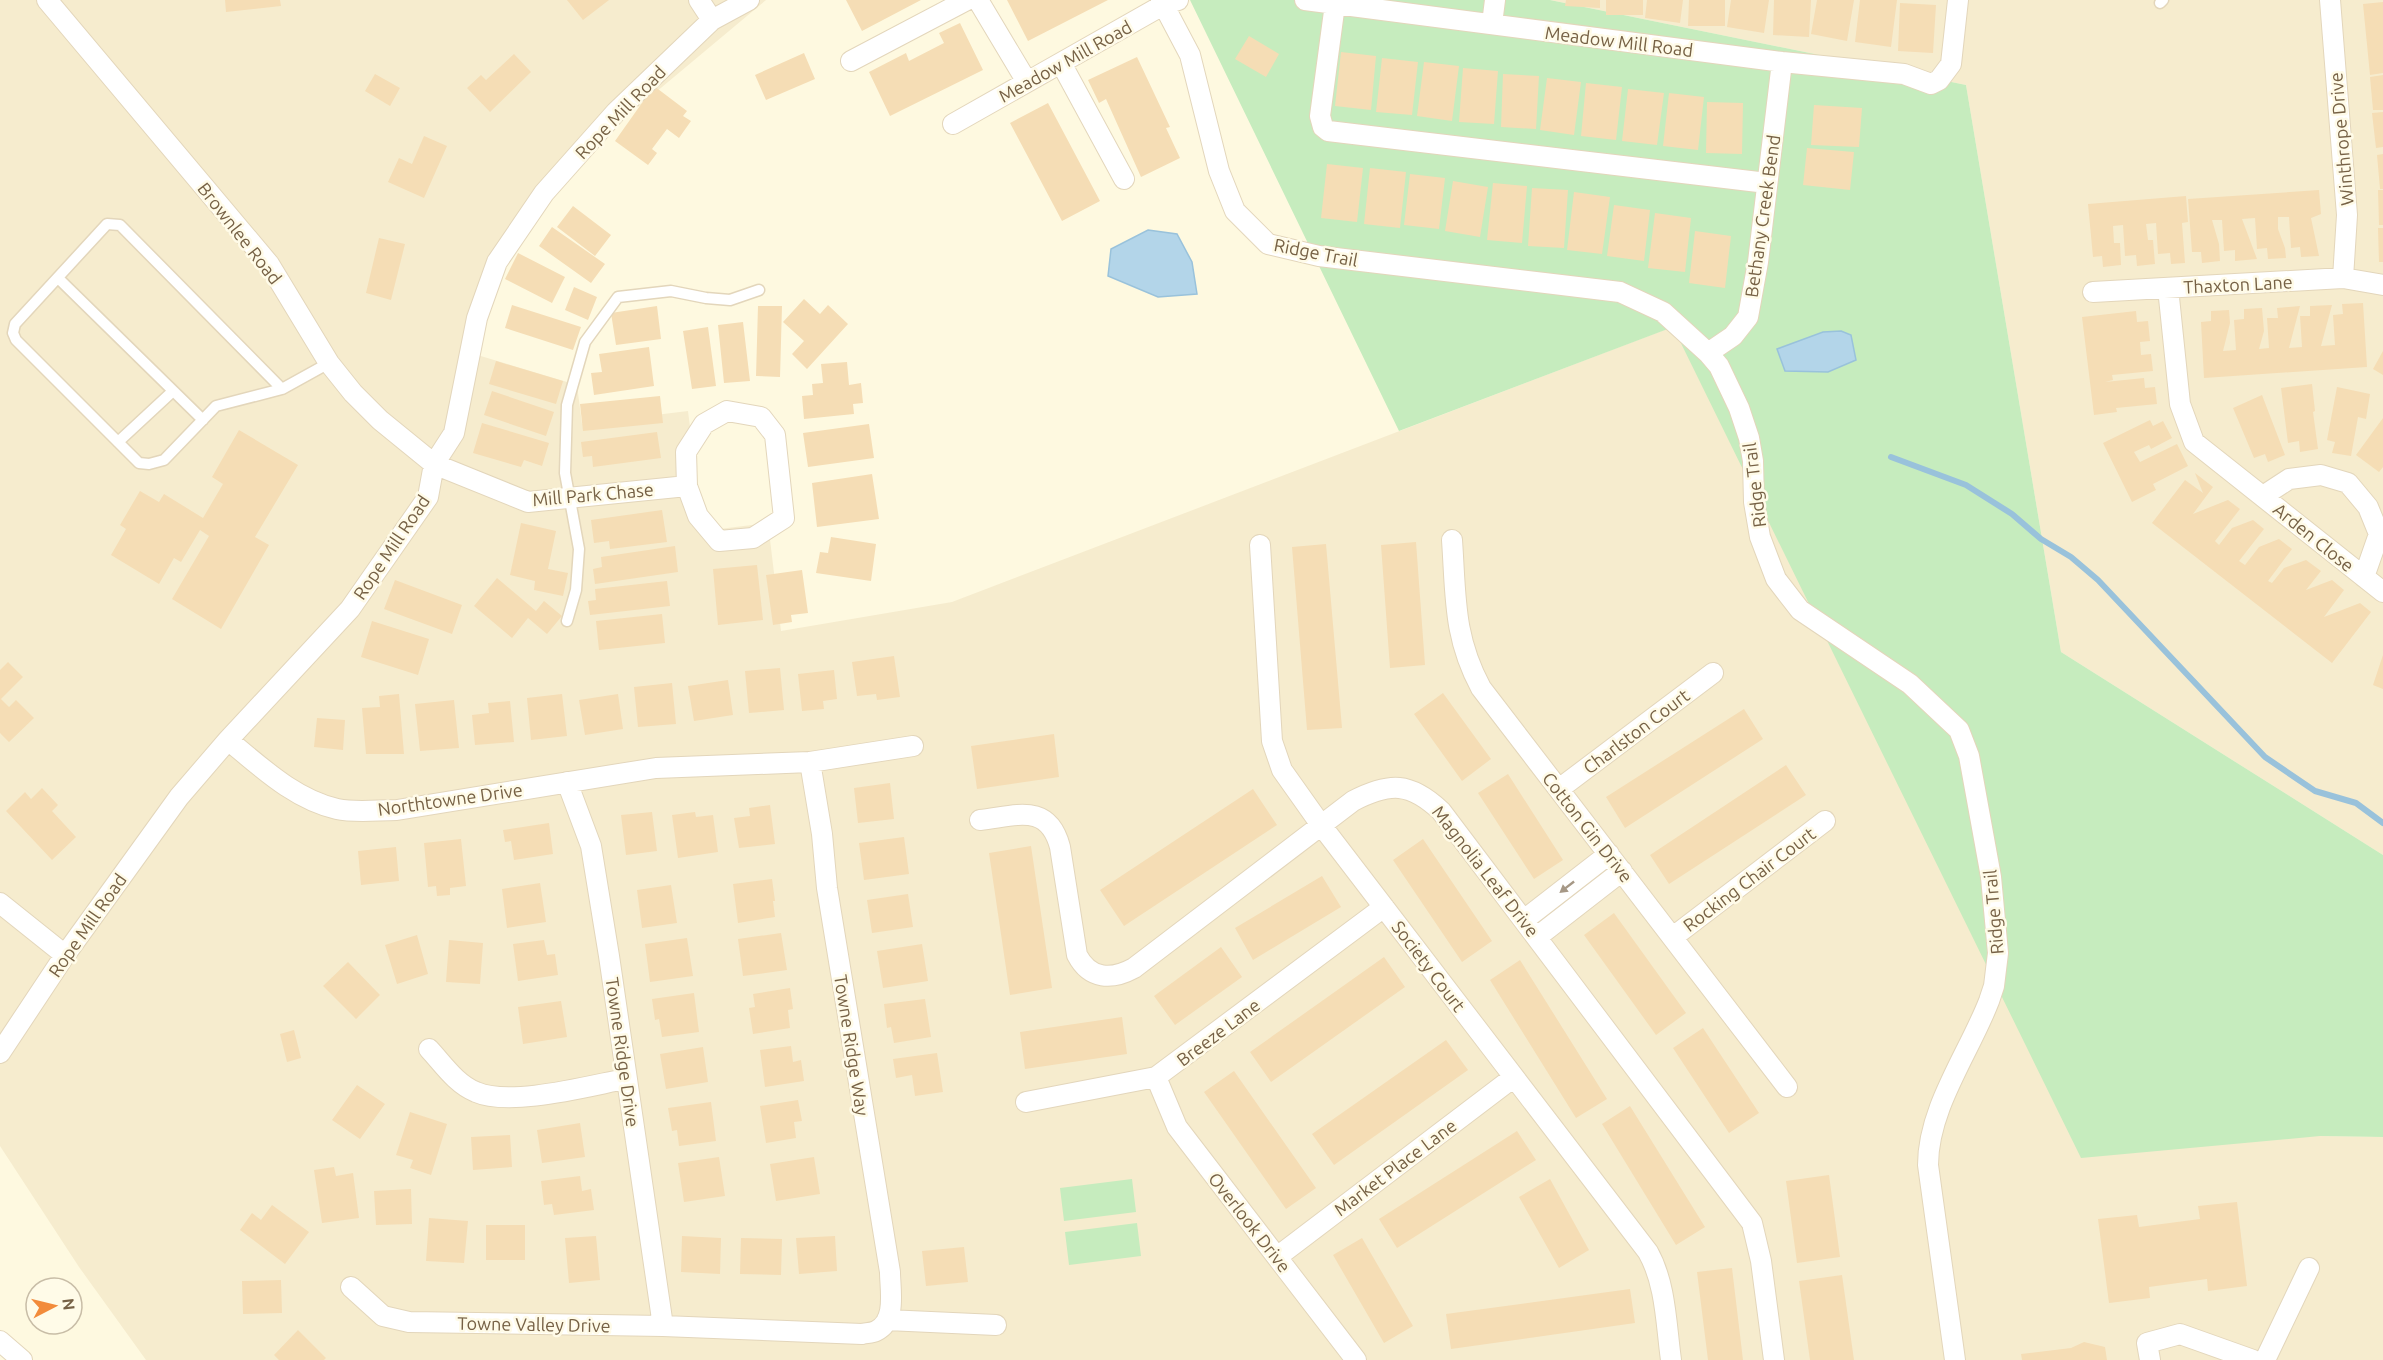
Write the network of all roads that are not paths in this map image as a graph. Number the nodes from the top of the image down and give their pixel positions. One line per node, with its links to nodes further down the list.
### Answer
1 (47, 0): 28 (street, Brownlee Road)
2 (699, 0): 12 (street)
3 (749, 0): 12 (street, Rope Mill Road)
4 (967, 0): 14 (street)
5 (978, 0): 17 (street)
6 (1305, 0): 11 (street, Meadow Mill Road)
7 (1495, 0): 13 (street)
8 (1958, 0): 15 (street, Meadow Mill Road)
9 (2330, 0): 22 (street, Winthrope Drive)
10 (1167, 2): 16 (street, Meadow Mill Road); 27 (street, Ridge Trail)
11 (1335, 4): 13 (street, Meadow Mill Road); 20 (street)
12 (712, 20): 33 (street, Rope Mill Road)
13 (1492, 24): 15 (street, Meadow Mill Road)
14 (851, 61)
15 (1782, 62): 20 (street, Bethany Creek Bend)
16 (1061, 63): 17 (street, Meadow Mill Road); 19 (street)
17 (1027, 82): 18 (street, Meadow Mill Road)
18 (953, 124)
19 (1124, 179)
20 (1767, 183): 27 (street, Bethany Creek Bend)
21 (58, 278): 29 (lane); 30 (lane); 32 (lane)
22 (2343, 278): 23 (street, Thaxton Lane); 24 (street, Thaxton Lane)
23 (2383, 285)
24 (2168, 288): 26 (street, Thaxton Lane); 35 (street, Arden Close)
25 (759, 290): 36 (lane)
26 (2092, 292)
27 (1708, 353): 77 (street, Ridge Trail)
28 (329, 363): 29 (lane); 33 (street, Brownlee Road)
29 (282, 389): 31 (lane)
30 (173, 391): 31 (lane); 32 (lane)
31 (203, 420): 32 (lane)
32 (118, 442)
33 (434, 464): 36 (street, Mill Park Chase); 43 (street, Rope Mill Road)
34 (687, 486): 34 (street); 36 (street, Mill Park Chase)
35 (2263, 496): 39 (street, Arden Close); 39 (street, Arden Close)
36 (569, 498): 41 (lane)
37 (1452, 540): 47 (street, Cotton Gin Drive)
38 (1260, 545): 50 (street, Society Court)
39 (2364, 577): 40 (street, Arden Close)
40 (2383, 592)
41 (567, 621)
42 (1713, 673): 47 (street, Charlston Court)
43 (228, 740): 46 (street, Northtowne Drive); 58 (street, Rope Mill Road)
44 (913, 746): 45 (street)
45 (810, 762): 46 (street, Northtowne Drive); 69 (street, Towne Ridge Way)
46 (567, 782): 63 (street, Towne Ridge Drive)
47 (1559, 789): 51 (street, Cotton Gin Drive)
48 (980, 820): 50 (street, Magnolia Leaf Drive)
49 (1826, 821): 57 (street, Rocking Chair Court)
50 (1321, 825): 54 (street, Society Court); 55 (street, Magnolia Leaf Drive)
51 (1609, 854): 52 (street, Cotton Gin Drive); 55 (street, one-way to 55)
52 (1622, 871): 56 (street); 57 (street, Cotton Gin Drive)
53 (0, 903): 58 (street)
54 (1384, 907): 61 (street, Breeze Lane); 62 (street, Society Court)
55 (1524, 920): 56 (street, Magnolia Leaf Drive)
56 (1537, 937): 76 (street, Magnolia Leaf Drive)
57 (1673, 938): 64 (street, Cotton Gin Drive)
58 (65, 955): 60 (street, Rope Mill Road)
59 (429, 1049): 63 (street)
60 (0, 1053)
61 (1156, 1077): 65 (street, Breeze Lane); 66 (street, Overlook Drive)
62 (1514, 1077): 66 (street, Market Place Lane); 75 (street, Society Court)
63 (625, 1079): 71 (street, Towne Ridge Drive)
64 (1787, 1087)
65 (1026, 1102)
66 (1277, 1257): 74 (street, Overlook Drive)
67 (2309, 1268): 80 (street)
68 (351, 1287): 71 (street, Towne Valley Drive)
69 (887, 1320): 70 (street); 71 (street, Towne Valley Drive)
70 (996, 1325)
71 (663, 1326)
72 (0, 1341): 73 (street)
73 (22, 1360)
74 (1356, 1360)
75 (1667, 1360)
76 (1774, 1360)
77 (1955, 1360)
78 (2150, 1360): 79 (street)
79 (2253, 1360)
80 (2265, 1360)

